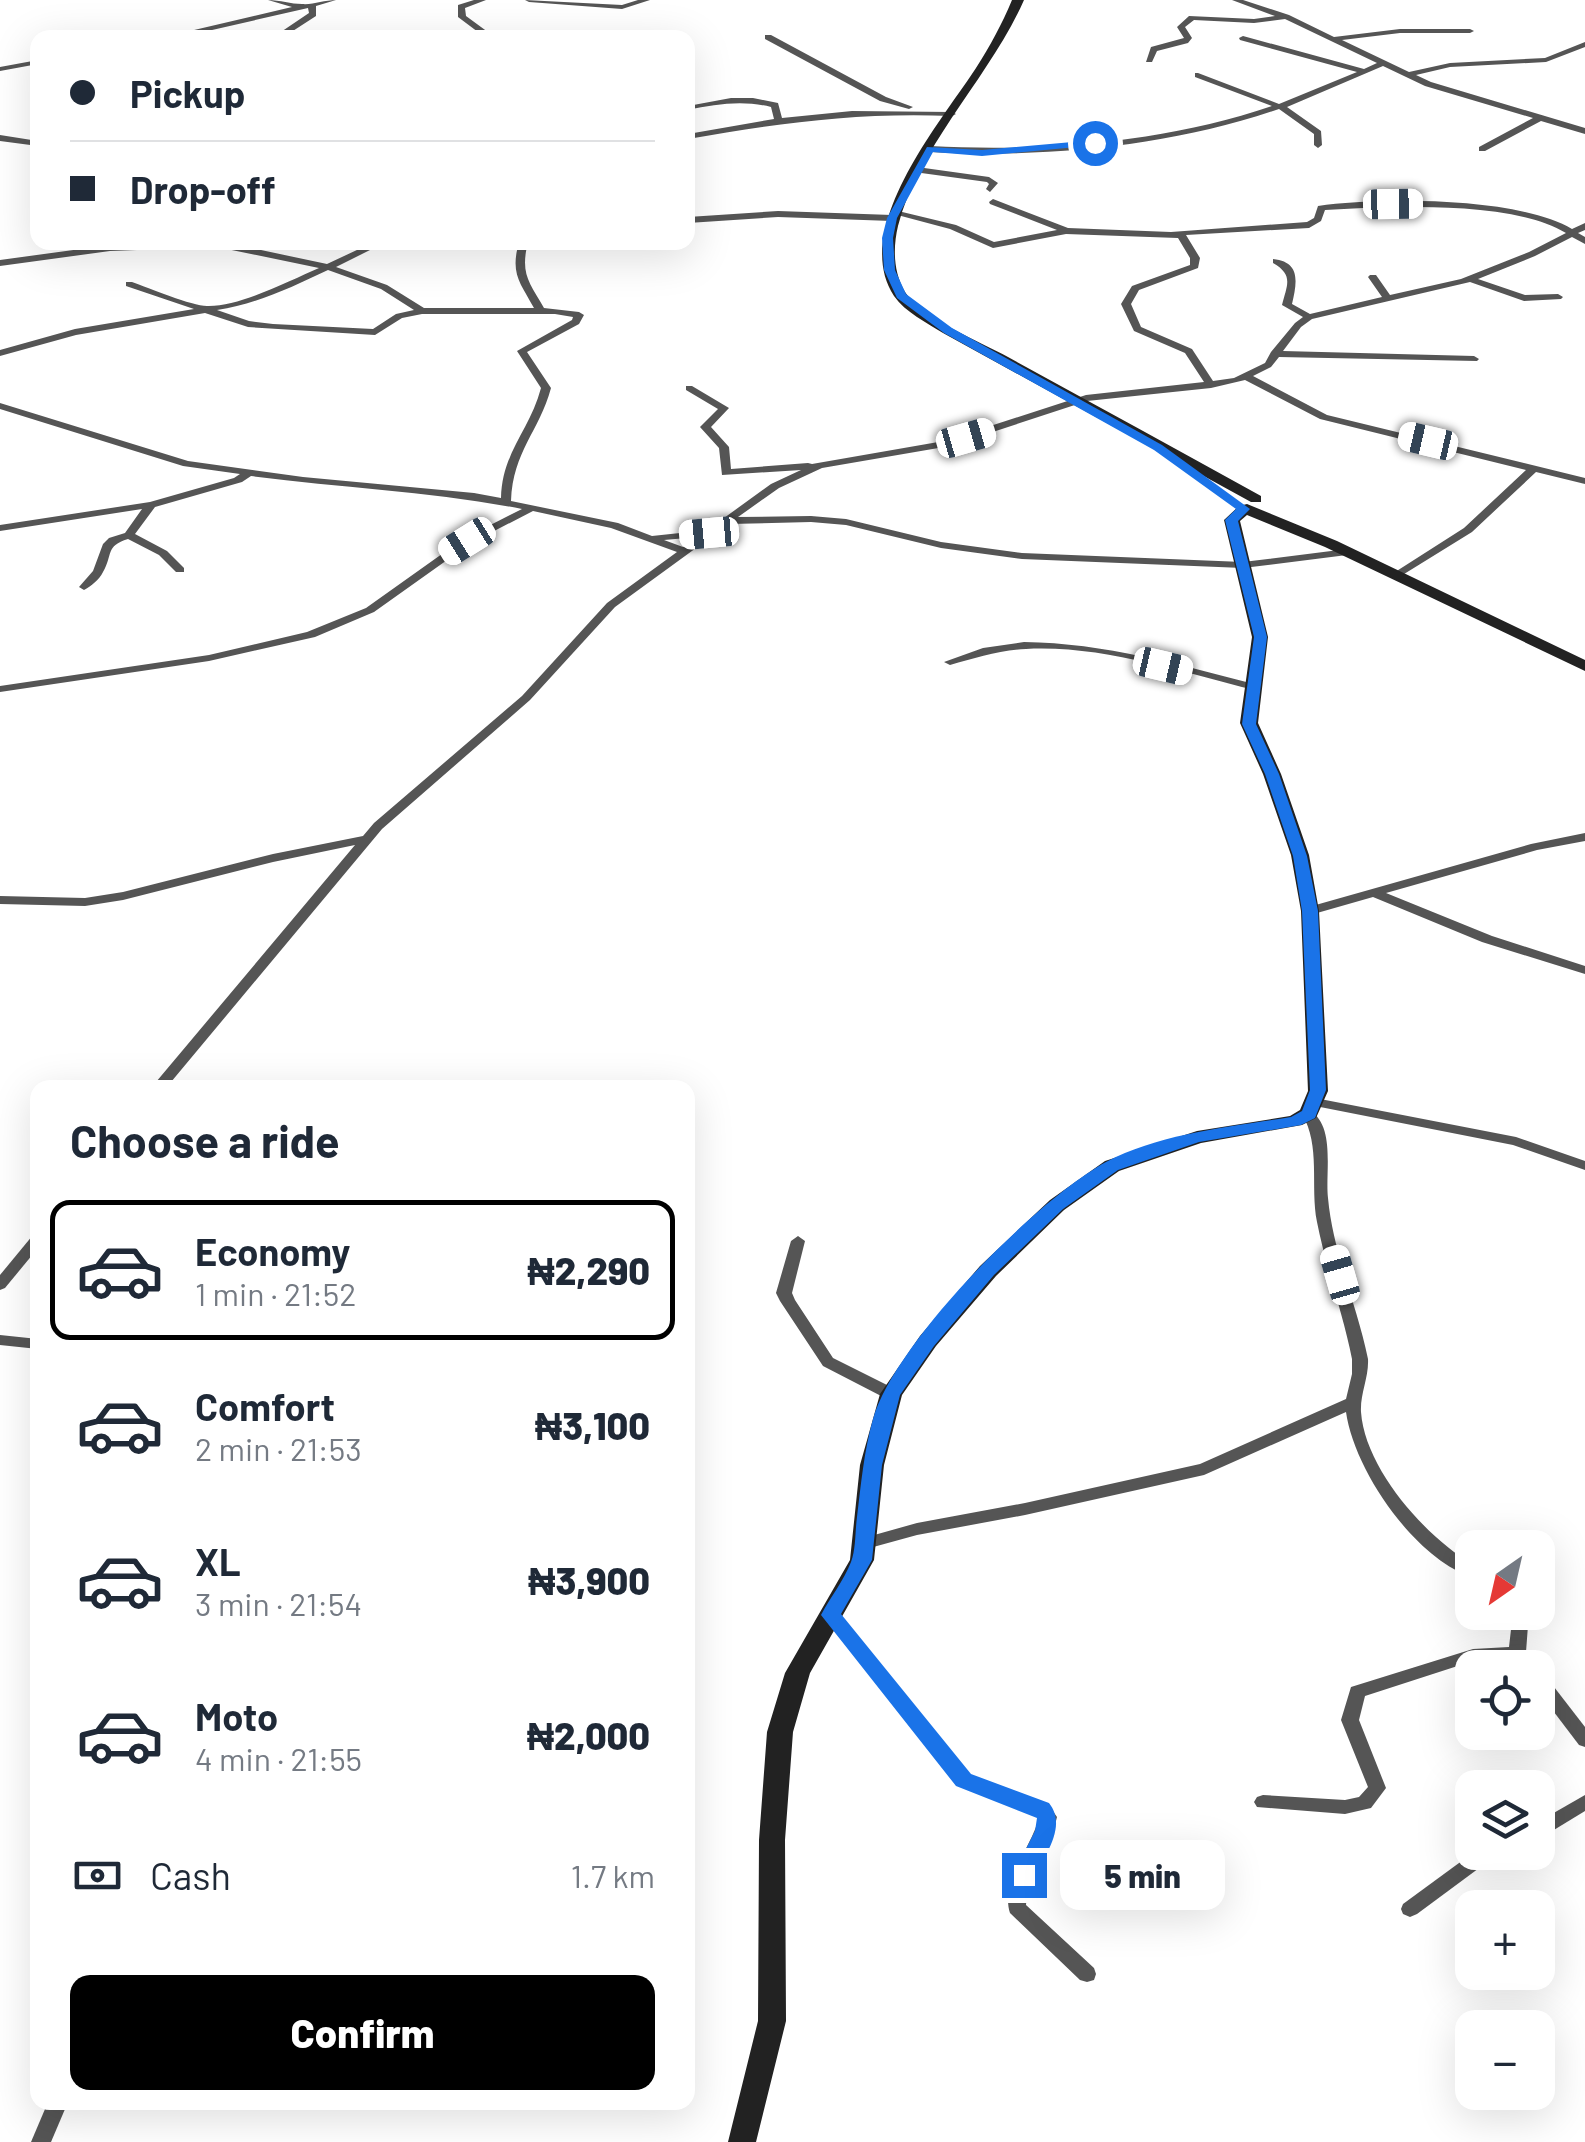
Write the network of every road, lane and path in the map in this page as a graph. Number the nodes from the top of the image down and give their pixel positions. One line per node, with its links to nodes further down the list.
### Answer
1 (272, 0): 9 (street)
2 (332, 0): 9 (street)
3 (482, 0): 13 (street)
4 (529, 0): 5 (street)
5 (646, 0)
6 (1018, 0): 29 (street)
7 (1236, 0): 8 (street)
8 (1260, 3): 10 (street)
9 (308, 7): 11 (street); 12 (street)
10 (1286, 17): 17 (street); 19 (street)
11 (201, 30)
12 (288, 30)
13 (481, 30)
14 (1470, 31): 17 (street)
15 (768, 37): 28 (street)
16 (1244, 38): 23 (street)
17 (1333, 40): 21 (street)
18 (1585, 44): 24 (street)
19 (1149, 60)
20 (30, 63): 22 (street)
21 (1382, 64): 23 (street); 24 (street)
22 (0, 69)
23 (1365, 71): 27 (street)
24 (1406, 75): 30 (street)
25 (1198, 76): 27 (street)
26 (695, 106): 31 (street)
27 (1278, 106): 36 (street); 37 (street)
28 (929, 112): 29 (street); 31 (street)
29 (952, 114): 37 (street)
30 (1540, 118): 32 (street); 38 (street)
31 (778, 120): 33 (street)
32 (1585, 130)
33 (695, 136)
34 (0, 138): 35 (street)
35 (30, 143)
36 (1318, 144)
37 (930, 149): 39 (street)
38 (1482, 149)
39 (917, 170): 40 (street); 42 (street)
40 (990, 189)
41 (994, 202): 45 (street)
42 (893, 215): 43 (street); 45 (street); 70 (street)
43 (695, 220)
44 (1580, 229): 46 (street); 47 (street); 56 (street)
45 (1066, 231): 46 (street)
46 (1174, 234): 68 (street)
47 (1585, 241)
48 (94, 250): 52 (street)
49 (244, 250): 54 (street)
50 (365, 250): 54 (street)
51 (521, 250): 62 (street)
52 (0, 262)
53 (1276, 262): 63 (street)
54 (328, 267): 60 (street); 61 (street)
55 (1373, 277): 59 (street)
56 (1471, 279): 58 (street); 59 (street)
57 (130, 284): 60 (street)
58 (1558, 297)
59 (1388, 300): 63 (street)
60 (209, 310): 61 (street); 64 (street)
61 (422, 311): 62 (street)
62 (541, 312): 76 (street)
63 (1310, 316): 65 (street)
64 (0, 353)
65 (1274, 354): 66 (street); 67 (street)
66 (1474, 360)
67 (1247, 377): 68 (street); 73 (street)
68 (1212, 384): 70 (street)
69 (688, 388): 72 (street)
70 (1072, 401): 72 (street); 78 (street)
71 (0, 406): 74 (street)
72 (819, 465): 80 (street)
73 (1530, 471): 75 (street); 89 (street)
74 (248, 474): 76 (street); 77 (street)
75 (1585, 481)
76 (506, 502): 79 (street)
77 (150, 505): 81 (street); 83 (street)
78 (1243, 506): 85 (street); 87 (street)
79 (535, 507): 84 (street); 94 (street)
80 (724, 522): 82 (street); 87 (street)
81 (0, 528)
82 (709, 533): 84 (street); 86 (street)
83 (129, 535): 88 (street); 90 (street)
84 (646, 538): 86 (street)
85 (1339, 548): 87 (street); 89 (street)
86 (683, 551): 95 (street)
87 (1243, 566): 93 (street)
88 (180, 570)
89 (1396, 576): 92 (street)
90 (84, 587)
91 (950, 662): 93 (street)
92 (1585, 666)
93 (1254, 687): 99 (street)
94 (0, 689)
95 (368, 838): 98 (street); 101 (street)
96 (1585, 838): 97 (street)
97 (1374, 893): 99 (street); 100 (street)
98 (0, 900)
99 (1310, 911): 102 (street)
100 (1585, 970)
101 (165, 1080)
102 (1312, 1108): 103 (street); 109 (street); 110 (street)
103 (1585, 1166)
104 (798, 1241): 109 (street)
105 (30, 1247): 106 (street)
106 (4, 1277)
107 (0, 1340): 108 (street)
108 (30, 1343)
109 (892, 1394): 111 (street)
110 (1352, 1403): 111 (street); 112 (street)
111 (866, 1543): 113 (street)
112 (1455, 1561)
113 (831, 1615): 122 (street); 125 (street)
114 (1455, 1661): 117 (street)
115 (1555, 1701): 116 (street)
116 (1585, 1740)
117 (1263, 1802)
118 (1585, 1802): 119 (street)
119 (1555, 1821)
120 (1463, 1870): 121 (street)
121 (1410, 1908)
122 (1087, 1974)
123 (55, 2110): 124 (street)
124 (41, 2142)
125 (742, 2142)

